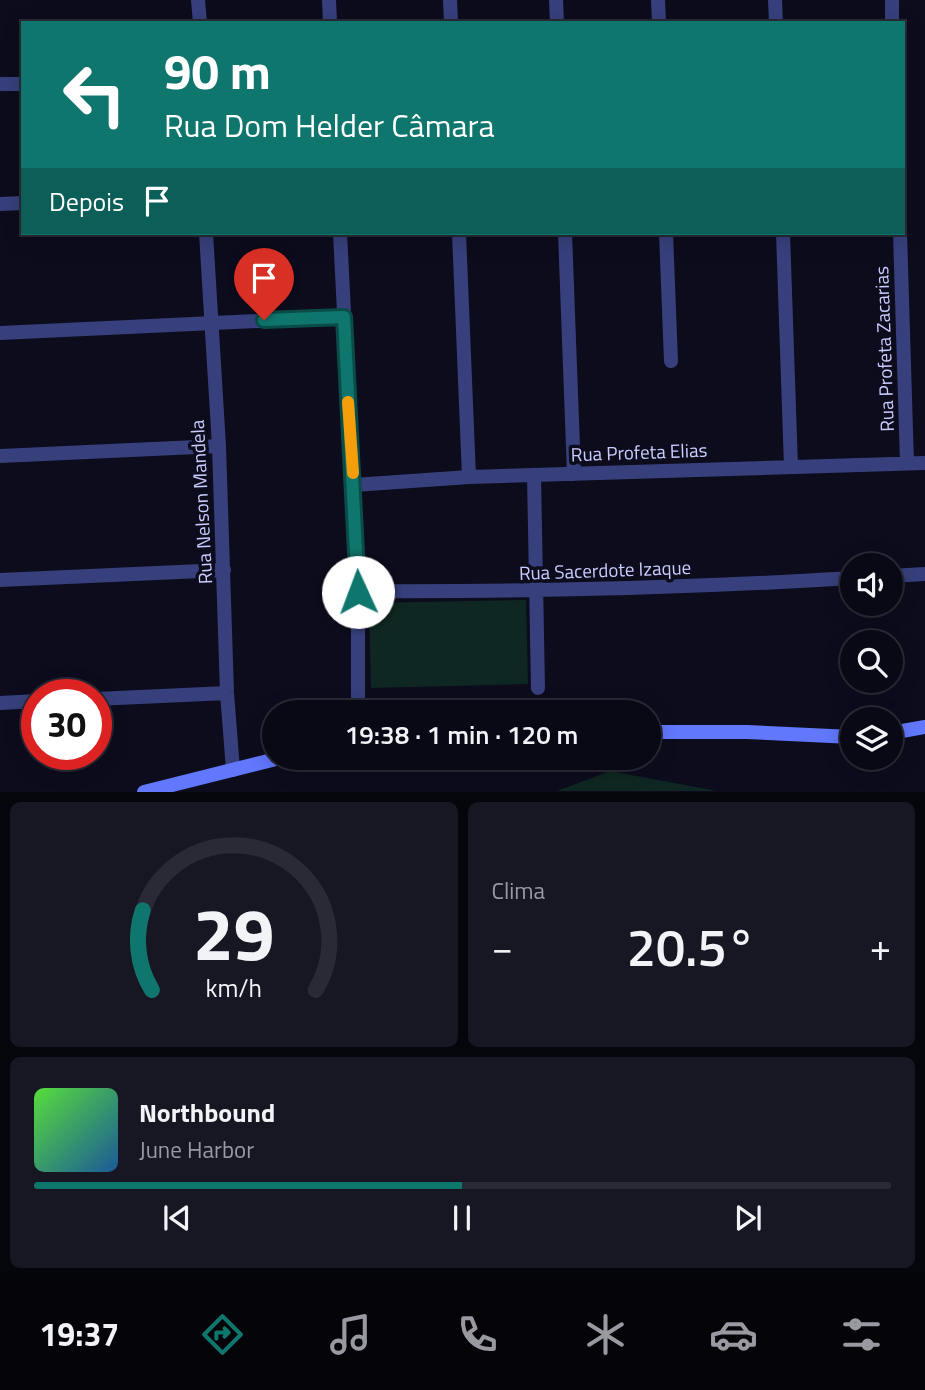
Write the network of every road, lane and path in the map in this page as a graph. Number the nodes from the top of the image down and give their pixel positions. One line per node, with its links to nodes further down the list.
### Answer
1 (198, 0): 8 (street)
2 (329, 0): 9 (street)
3 (450, 0): 10 (street)
4 (556, 0): 11 (street)
5 (658, 0): 12 (street)
6 (775, 0): 13 (street)
7 (892, 0): 14 (street)
8 (200, 21)
9 (330, 21)
10 (451, 21)
11 (557, 21)
12 (659, 21)
13 (776, 21)
14 (892, 21)
15 (21, 83): 16 (street)
16 (0, 84)
17 (21, 203): 18 (street)
18 (0, 204)
19 (206, 235): 27 (street, Rua Nelson Mandela)
20 (340, 235): 26 (street)
21 (459, 235): 37 (street)
22 (565, 235): 35 (street)
23 (666, 235): 29 (street)
24 (783, 235): 34 (street)
25 (900, 235): 32 (street, Rua Profeta Zacarias)
26 (344, 317): 27 (street); 38 (street)
27 (210, 323): 28 (street); 30 (street, Rua Nelson Mandela)
28 (0, 333)
29 (671, 361)
30 (219, 446): 31 (street); 39 (street, Rua Nelson Mandela)
31 (0, 456)
32 (908, 463): 33 (street, Rua Profeta Elias); 34 (street, Rua Profeta Elias)
33 (925, 463)
34 (791, 467): 35 (street, Rua Profeta Elias)
35 (574, 474): 36 (street, Rua Profeta Elias)
36 (534, 475): 37 (street, Rua Profeta Elias); 45 (street)
37 (469, 477): 38 (street, Rua Profeta Elias)
38 (354, 485): 44 (street)
39 (224, 570): 42 (street); 47 (street, Rua Nelson Mandela)
40 (925, 574): 41 (street)
41 (903, 575)
42 (0, 580)
43 (840, 580): 45 (street, Rua Sacerdote Izaque)
44 (358, 592): 45 (street, Rua Sacerdote Izaque); 49 (street)
45 (535, 592): 46 (street)
46 (538, 688)
47 (227, 693): 48 (street); 57 (street, Rua Nelson Mandela)
48 (112, 698)
49 (358, 700)
50 (21, 702): 51 (street)
51 (0, 703)
52 (925, 727): 53 (main road)
53 (903, 731)
54 (661, 732): 55 (main road)
55 (840, 736)
56 (262, 762): 57 (main road)
57 (233, 770): 58 (main road)
58 (144, 792)

